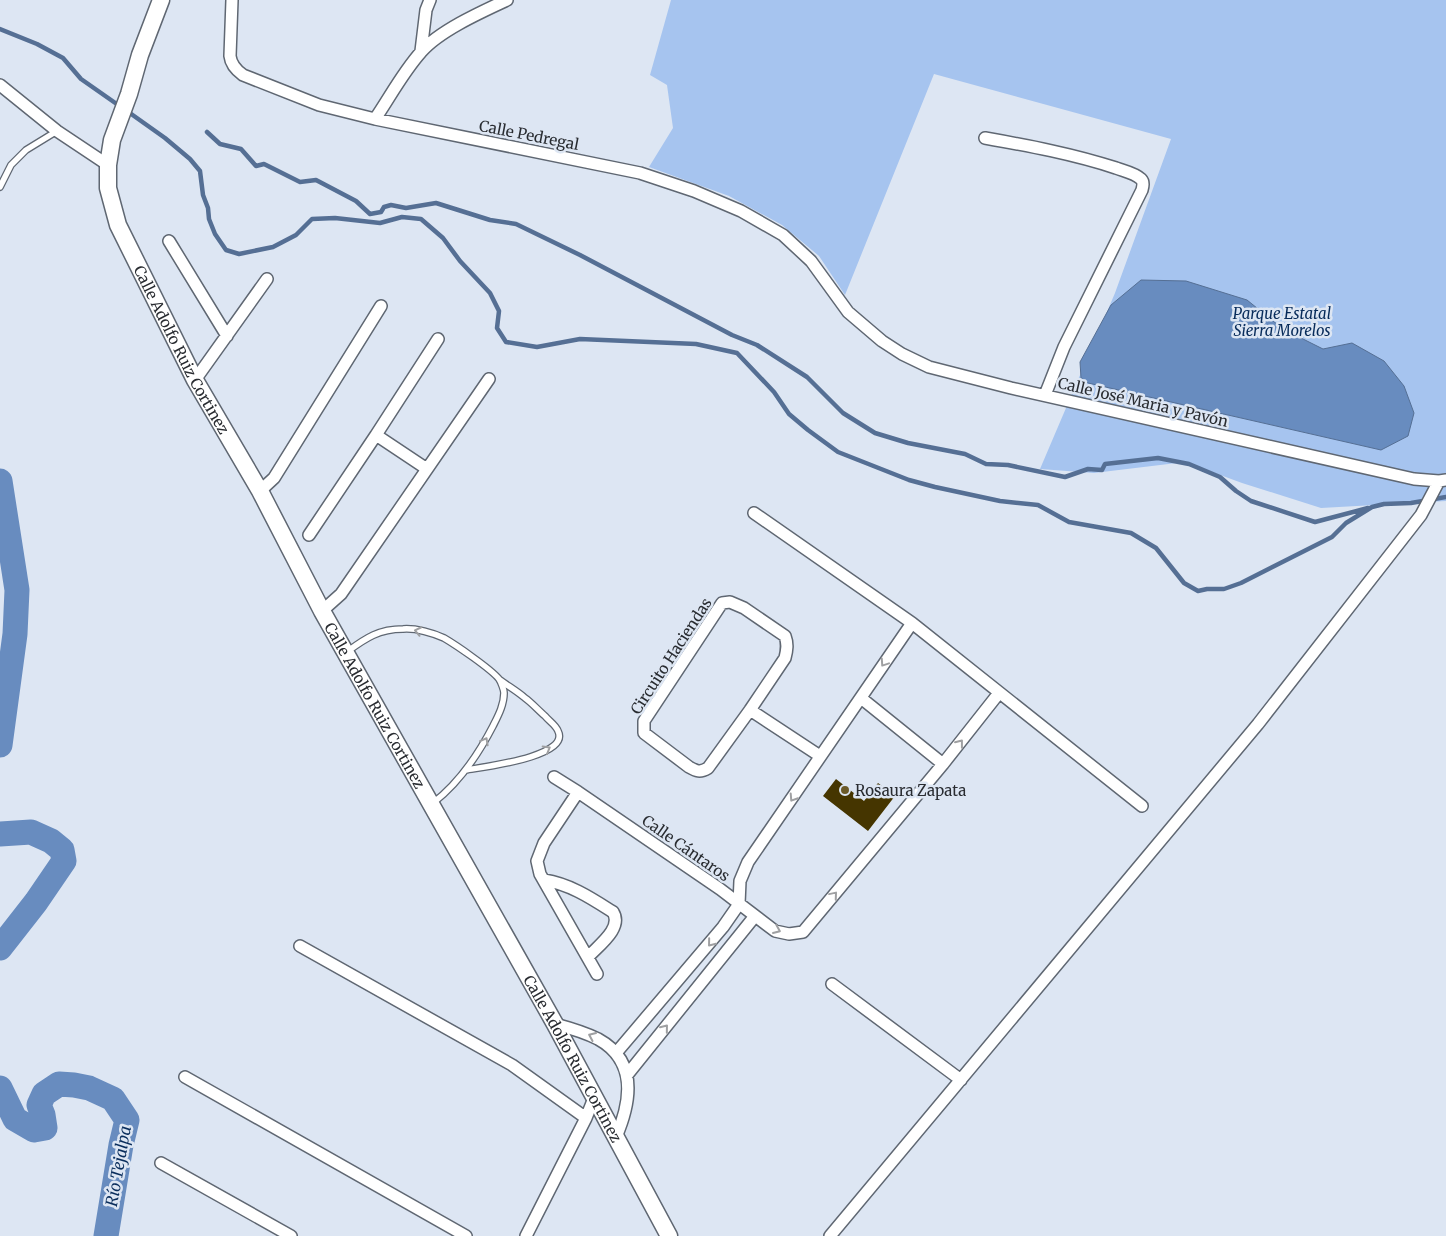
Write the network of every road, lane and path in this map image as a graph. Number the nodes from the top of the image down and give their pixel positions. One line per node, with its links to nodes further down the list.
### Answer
1 (161, 0): 10 (main road, Calle Adolfo Ruiz Cortinez)
2 (232, 0): 7 (street, Calle Pedregal)
3 (430, 0): 5 (street)
4 (507, 0): 5 (street)
5 (421, 51): 7 (street)
6 (0, 85): 8 (street)
7 (375, 120): 15 (street, Calle Pedregal)
8 (57, 131): 10 (street); 11 (lane)
9 (985, 138): 20 (street)
10 (108, 165): 19 (main road, Calle Adolfo Ruiz Cortinez)
11 (0, 187)
12 (169, 241): 16 (street)
13 (267, 279): 16 (street)
14 (381, 306): 24 (street)
15 (848, 312): 20 (street, Calle José Maria y Pavón)
16 (227, 336): 19 (street)
17 (438, 339): 21 (street)
18 (489, 379): 22 (street)
19 (195, 380): 24 (main road, Calle Adolfo Ruiz Cortinez)
20 (1045, 395): 23 (street, Calle José Maria y Pavón)
21 (376, 434): 22 (street); 26 (street)
22 (427, 469): 27 (street)
23 (1443, 480): 52 (street)
24 (260, 491): 27 (main road, Calle Adolfo Ruiz Cortinez)
25 (754, 513): 28 (street)
26 (308, 535)
27 (322, 611): 29 (main road, Calle Adolfo Ruiz Cortinez)
28 (912, 623): 31 (street); 32 (street, one-way to 32)
29 (346, 652): 30 (lane, one-way to 29); 39 (main road, Calle Adolfo Ruiz Cortinez)
30 (500, 680): 36 (lane, one-way to 30); 36 (lane, one-way to 30)
31 (999, 693): 35 (street, one-way to 31); 40 (street)
32 (861, 698): 34 (street); 35 (street)
33 (750, 710): 33 (street, Circuito Haciendas); 34 (street)
34 (820, 756): 42 (street, one-way to 42)
35 (943, 764): 43 (street, Calle Cántaros, one-way to 35)
36 (466, 770): 39 (lane)
37 (554, 777): 38 (street, Calle Cántaros)
38 (578, 792): 41 (street); 42 (street, Calle Cántaros)
39 (432, 805): 48 (main road, Calle Adolfo Ruiz Cortinez)
40 (1142, 806)
41 (544, 880): 45 (street); 45 (street)
42 (739, 904): 43 (street, Calle Cántaros); 49 (street, one-way to 49)
43 (754, 916): 50 (street, one-way to 43)
44 (300, 946): 54 (street)
45 (588, 957): 46 (street)
46 (597, 974)
47 (832, 984): 52 (street)
48 (555, 1024): 49 (street, one-way to 48); 53 (main road, Calle Adolfo Ruiz Cortinez)
49 (616, 1053): 50 (street)
50 (627, 1075): 55 (street)
51 (186, 1077): 58 (street)
52 (961, 1080): 61 (street)
53 (594, 1098): 54 (street); 55 (main road, Calle Adolfo Ruiz Cortinez)
54 (586, 1118): 59 (street)
55 (616, 1137): 60 (main road, Calle Adolfo Ruiz Cortinez)
56 (161, 1163): 57 (street)
57 (291, 1236)
58 (466, 1236)
59 (526, 1236)
60 (670, 1236)
61 (830, 1236)

